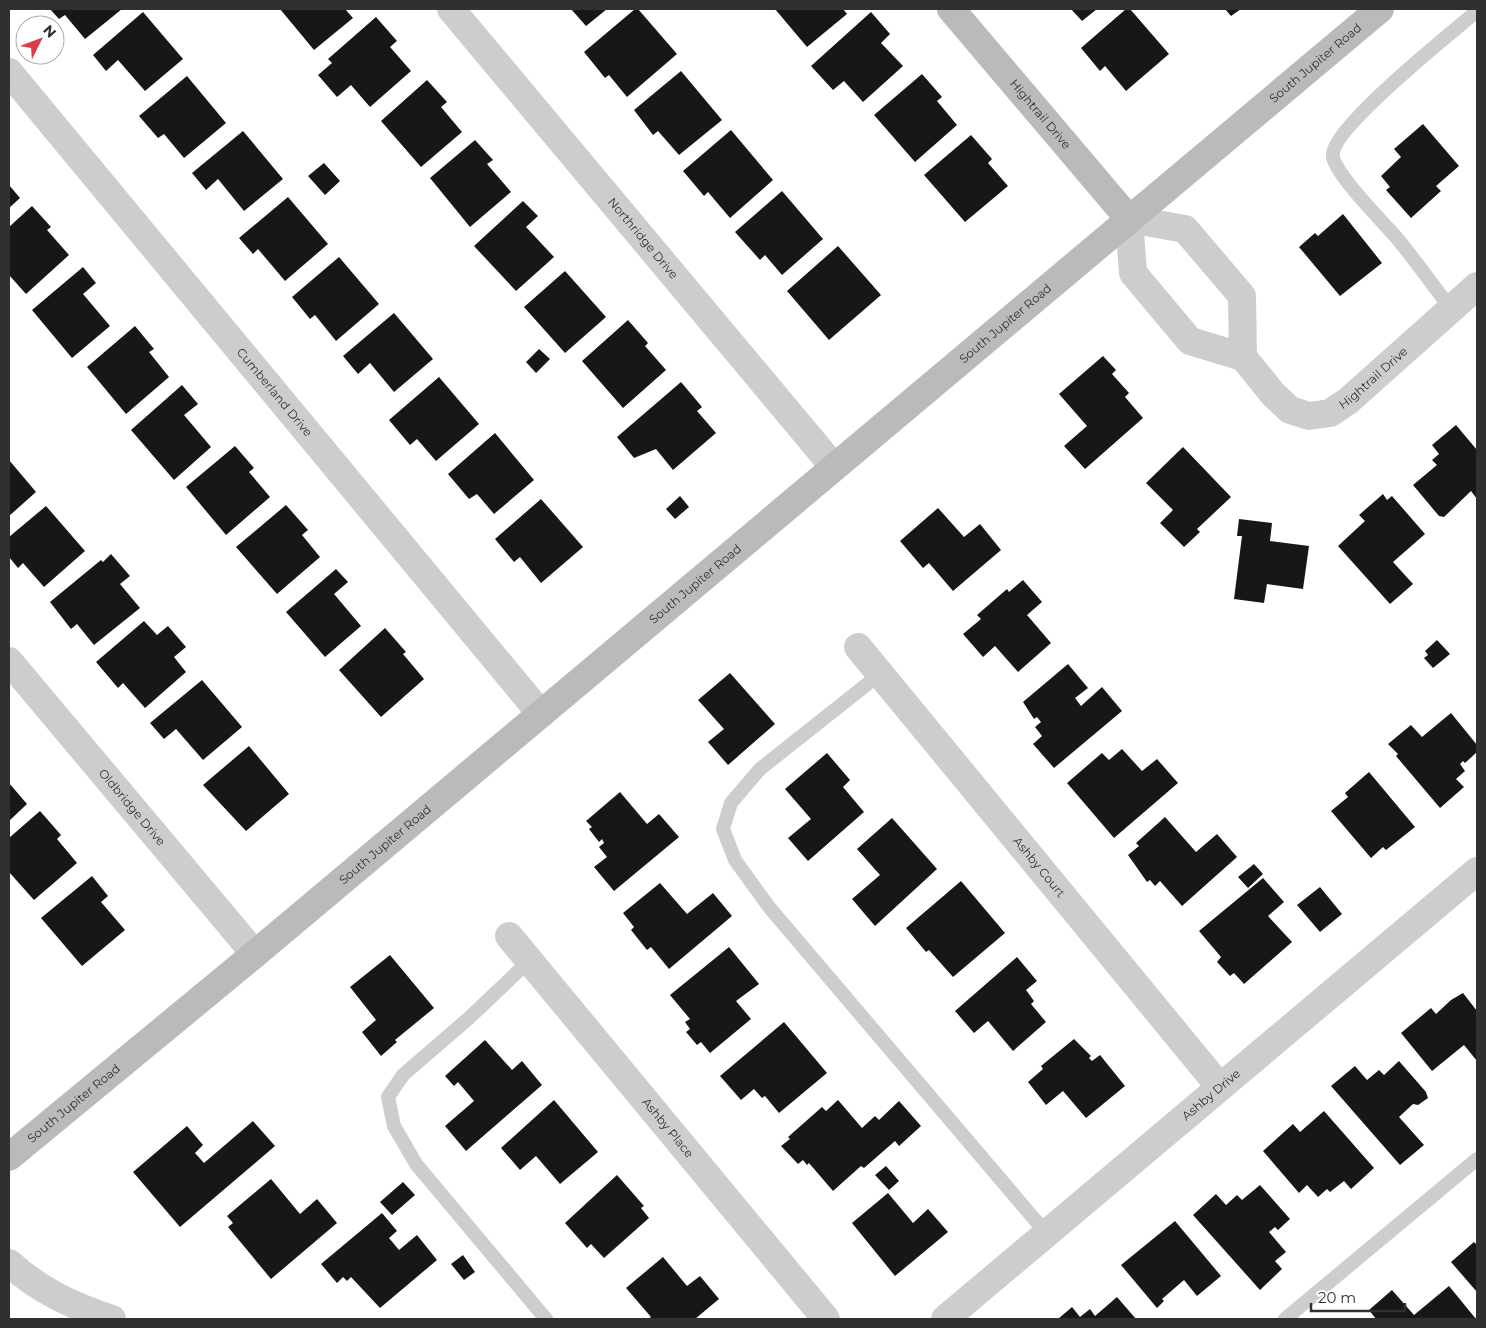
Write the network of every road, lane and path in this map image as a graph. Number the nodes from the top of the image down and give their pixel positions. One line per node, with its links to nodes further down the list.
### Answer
1 (451, 9): 10 (street, Northridge Drive)
2 (951, 9): 6 (street, Hightrail Drive)
3 (1380, 9): 6 (street, South Jupiter Road)
4 (1477, 11): 8 (lane)
5 (9, 72): 14 (street, Cumberland Drive)
6 (1129, 219): 9 (street); 9 (street); 10 (street, South Jupiter Road)
7 (1477, 286): 8 (street, Hightrail Drive)
8 (1451, 309): 9 (street, Hightrail Drive)
9 (1243, 357)
10 (834, 467): 14 (street, South Jupiter Road)
11 (858, 647): 13 (street, Ashby Court)
12 (9, 661): 17 (street, Oldbridge Drive)
13 (880, 674): 19 (street, Ashby Court); 22 (lane)
14 (541, 714): 17 (street, South Jupiter Road)
15 (1477, 871): 19 (street, Ashby Drive)
16 (509, 936): 18 (street, Ashby Place)
17 (255, 954): 20 (street, South Jupiter Road)
18 (529, 961): 25 (lane); 26 (street, Ashby Place)
19 (1220, 1088): 22 (street, Ashby Drive)
20 (9, 1157)
21 (1477, 1159): 28 (lane)
22 (1046, 1234): 27 (street, Ashby Drive)
23 (9, 1263): 24 (street)
24 (103, 1318)
25 (546, 1319)
26 (826, 1319)
27 (945, 1319)
28 (1285, 1319)

